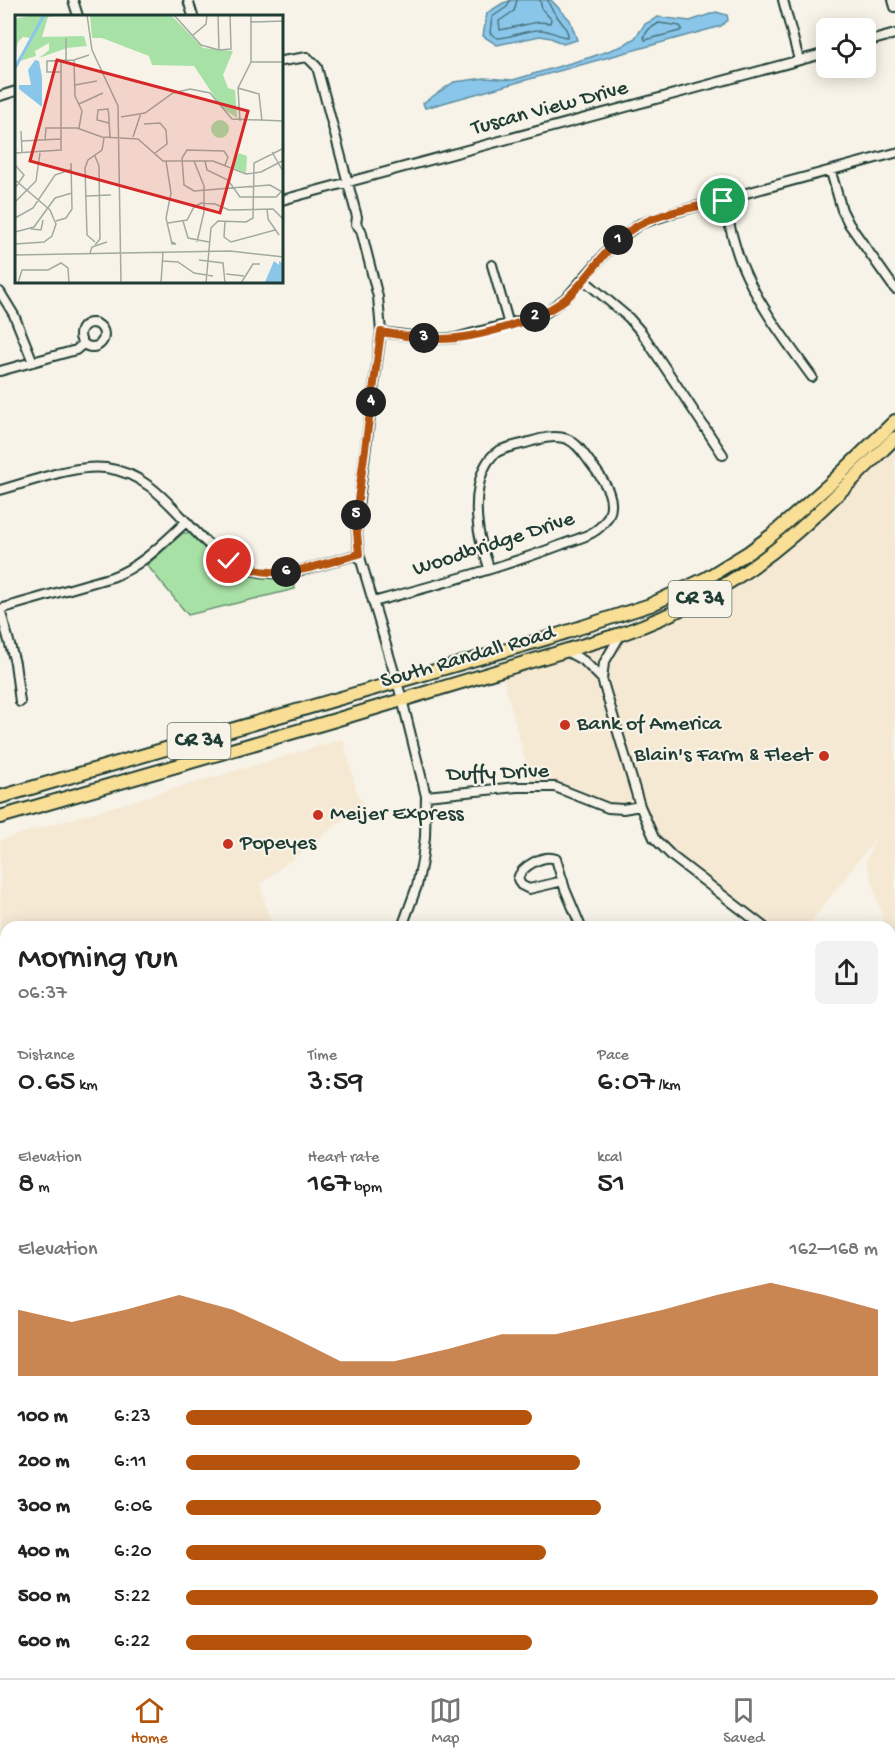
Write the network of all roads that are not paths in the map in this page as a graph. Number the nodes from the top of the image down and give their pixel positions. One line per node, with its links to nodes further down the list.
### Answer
1 (73, 0): 6 (street)
2 (188, 0): 7 (street)
3 (783, 0): 11 (street)
4 (893, 0): 5 (street)
5 (895, 7)
6 (78, 15)
7 (193, 15)
8 (895, 34): 9 (street)
9 (876, 39)
10 (816, 56): 11 (street, Tuscan View Drive)
11 (800, 60): 17 (street, Tuscan View Drive)
12 (284, 61): 17 (street)
13 (15, 91): 14 (street)
14 (0, 96)
15 (895, 153): 16 (street)
16 (831, 172): 19 (street); 22 (street)
17 (348, 182): 18 (street, Tuscan View Drive); 25 (street)
18 (284, 199)
19 (723, 201): 21 (street); 29 (street)
20 (492, 265): 24 (street)
21 (584, 280): 24 (street); 32 (street)
22 (895, 289)
23 (0, 292): 27 (street)
24 (508, 325): 25 (street)
25 (381, 332): 35 (street)
26 (83, 344): 27 (street)
27 (33, 362): 28 (street)
28 (0, 371)
29 (812, 377)
30 (895, 421): 42 (main road, South Randall Road / CR 34)
31 (895, 438): 39 (main road, South Randall Road / CR 34)
32 (723, 455)
33 (0, 490): 34 (street)
34 (186, 522): 35 (street); 38 (street)
35 (359, 554): 37 (street)
36 (489, 568): 36 (street, Woodbridge Drive); 37 (street, Woodbridge Drive)
37 (373, 602): 42 (street)
38 (0, 609): 44 (street)
39 (621, 634): 40 (main road, South Randall Road / CR 34); 41 (street)
40 (566, 651): 41 (street); 43 (main road, South Randall Road / CR 34)
41 (602, 679): 47 (street)
42 (397, 681): 43 (street); 46 (main road, South Randall Road / CR 34)
43 (402, 699): 45 (street); 48 (main road, South Randall Road / CR 34)
44 (20, 702)
45 (426, 796): 47 (street, Duffy Drive); 50 (street)
46 (0, 798)
47 (640, 806): 52 (street)
48 (0, 817)
49 (563, 881): 49 (street); 51 (street)
50 (404, 921)
51 (579, 921)
52 (756, 921)

